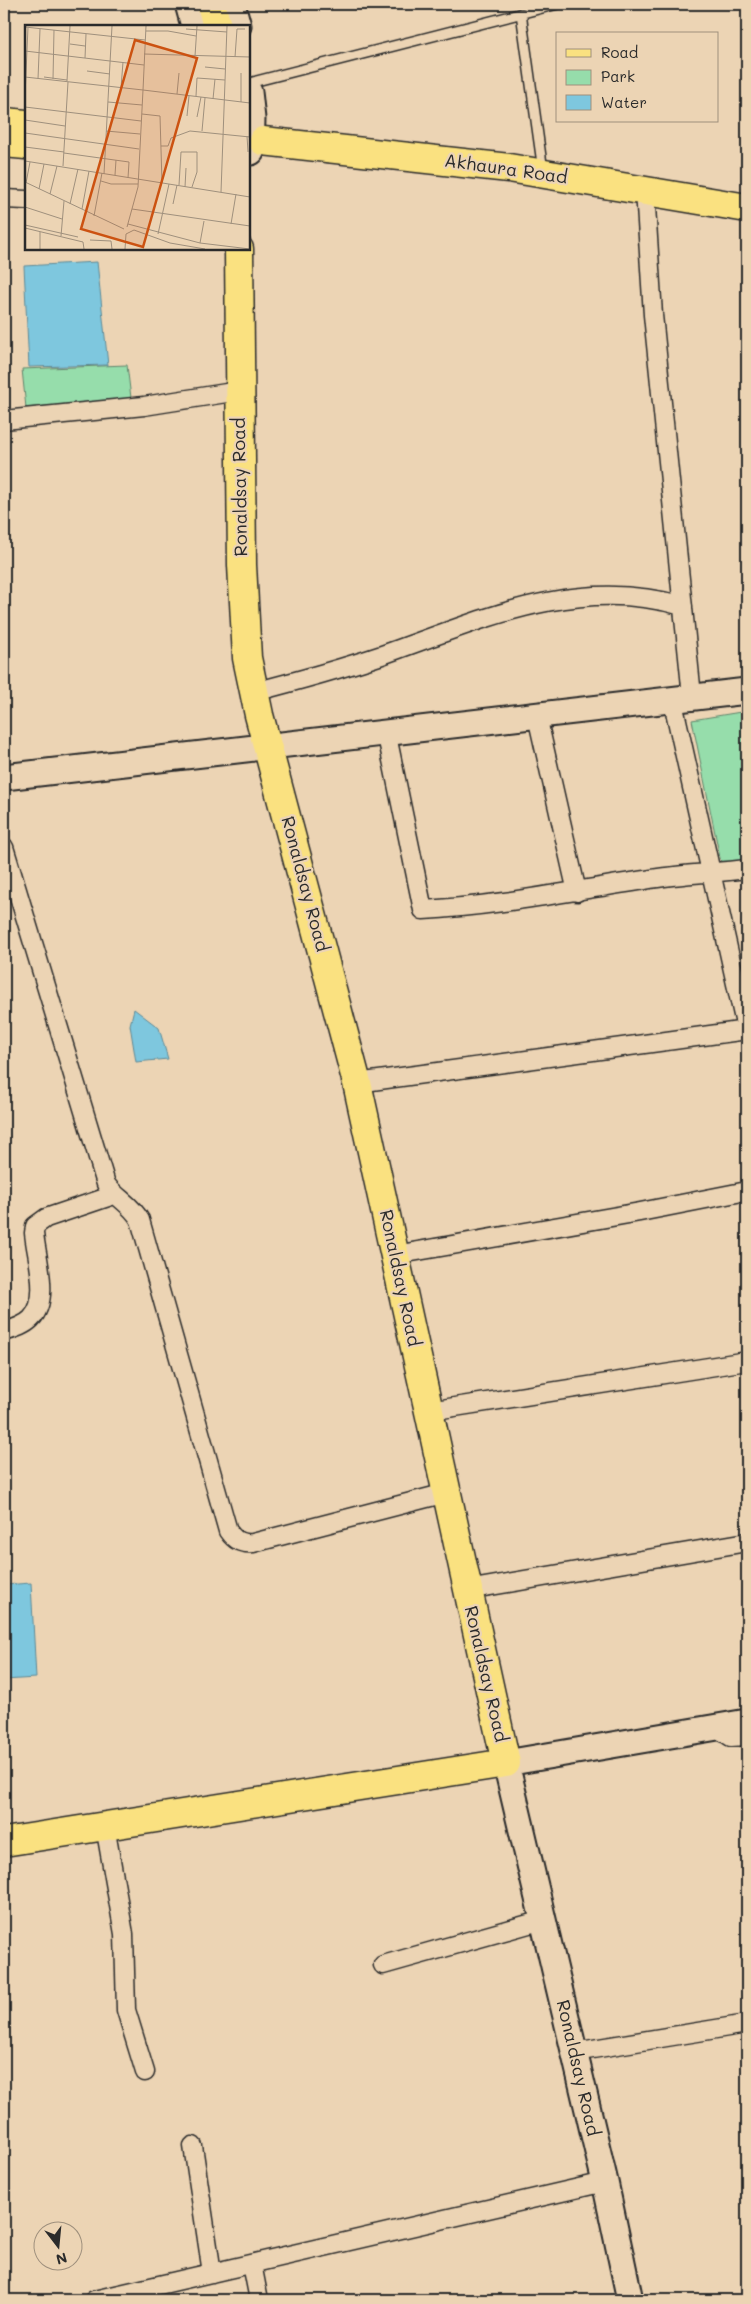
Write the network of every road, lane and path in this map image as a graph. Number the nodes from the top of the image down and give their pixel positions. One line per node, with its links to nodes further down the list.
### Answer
1 (188, 4): 6 (street)
2 (211, 4): 7 (main road)
3 (232, 4): 8 (street)
4 (558, 4): 5 (lane)
5 (521, 13): 9 (lane); 18 (lane)
6 (194, 25)
7 (217, 25)
8 (238, 25)
9 (250, 83)
10 (250, 109): 14 (street)
11 (4, 122): 12 (main road)
12 (25, 124)
13 (4, 143): 15 (main road)
14 (252, 144): 18 (main road, Akhaura Road)
15 (25, 145)
16 (4, 162): 17 (main road)
17 (25, 163)
18 (543, 173): 21 (main road, Akhaura Road)
19 (4, 199): 20 (street)
20 (25, 200)
21 (645, 201): 22 (main road, Akhaura Road); 26 (street)
22 (747, 208)
23 (239, 250): 24 (main road, Ronaldsay Road)
24 (239, 391): 25 (street); 28 (main road, Ronaldsay Road)
25 (4, 420)
26 (683, 606): 28 (street); 29 (street)
27 (747, 691): 29 (street)
28 (254, 692): 32 (main road, Ronaldsay Road)
29 (682, 697): 30 (street); 36 (street)
30 (537, 716): 31 (street); 37 (street)
31 (386, 731): 32 (street); 37 (street)
32 (269, 747): 33 (street); 39 (main road, Ronaldsay Road)
33 (4, 777)
34 (4, 847): 41 (street)
35 (747, 869): 36 (street)
36 (711, 873): 37 (street); 38 (street)
37 (577, 892)
38 (747, 1031): 39 (street)
39 (357, 1083): 42 (main road, Ronaldsay Road)
40 (747, 1191): 42 (street)
41 (114, 1195): 43 (street); 46 (street)
42 (395, 1255): 45 (main road, Ronaldsay Road)
43 (4, 1332)
44 (747, 1361): 45 (street)
45 (429, 1411): 46 (main road, Ronaldsay Road)
46 (446, 1493): 48 (main road, Ronaldsay Road)
47 (747, 1542): 48 (street)
48 (467, 1590): 52 (main road, Ronaldsay Road)
49 (747, 1722): 50 (street)
50 (716, 1727): 51 (street); 52 (street)
51 (747, 1736)
52 (506, 1763): 53 (main road); 55 (street, Ronaldsay Road)
53 (105, 1826): 54 (main road); 59 (street)
54 (4, 1842)
55 (543, 1920): 56 (street); 58 (street, Ronaldsay Road)
56 (383, 1965)
57 (747, 2024): 58 (street)
58 (574, 2052): 61 (street, Ronaldsay Road)
59 (145, 2072)
60 (193, 2146): 63 (street)
61 (605, 2182): 62 (street); 66 (street, Ronaldsay Road)
62 (252, 2264): 63 (street); 65 (street)
63 (212, 2273): 64 (street)
64 (94, 2300)
65 (259, 2300)
66 (630, 2300)

